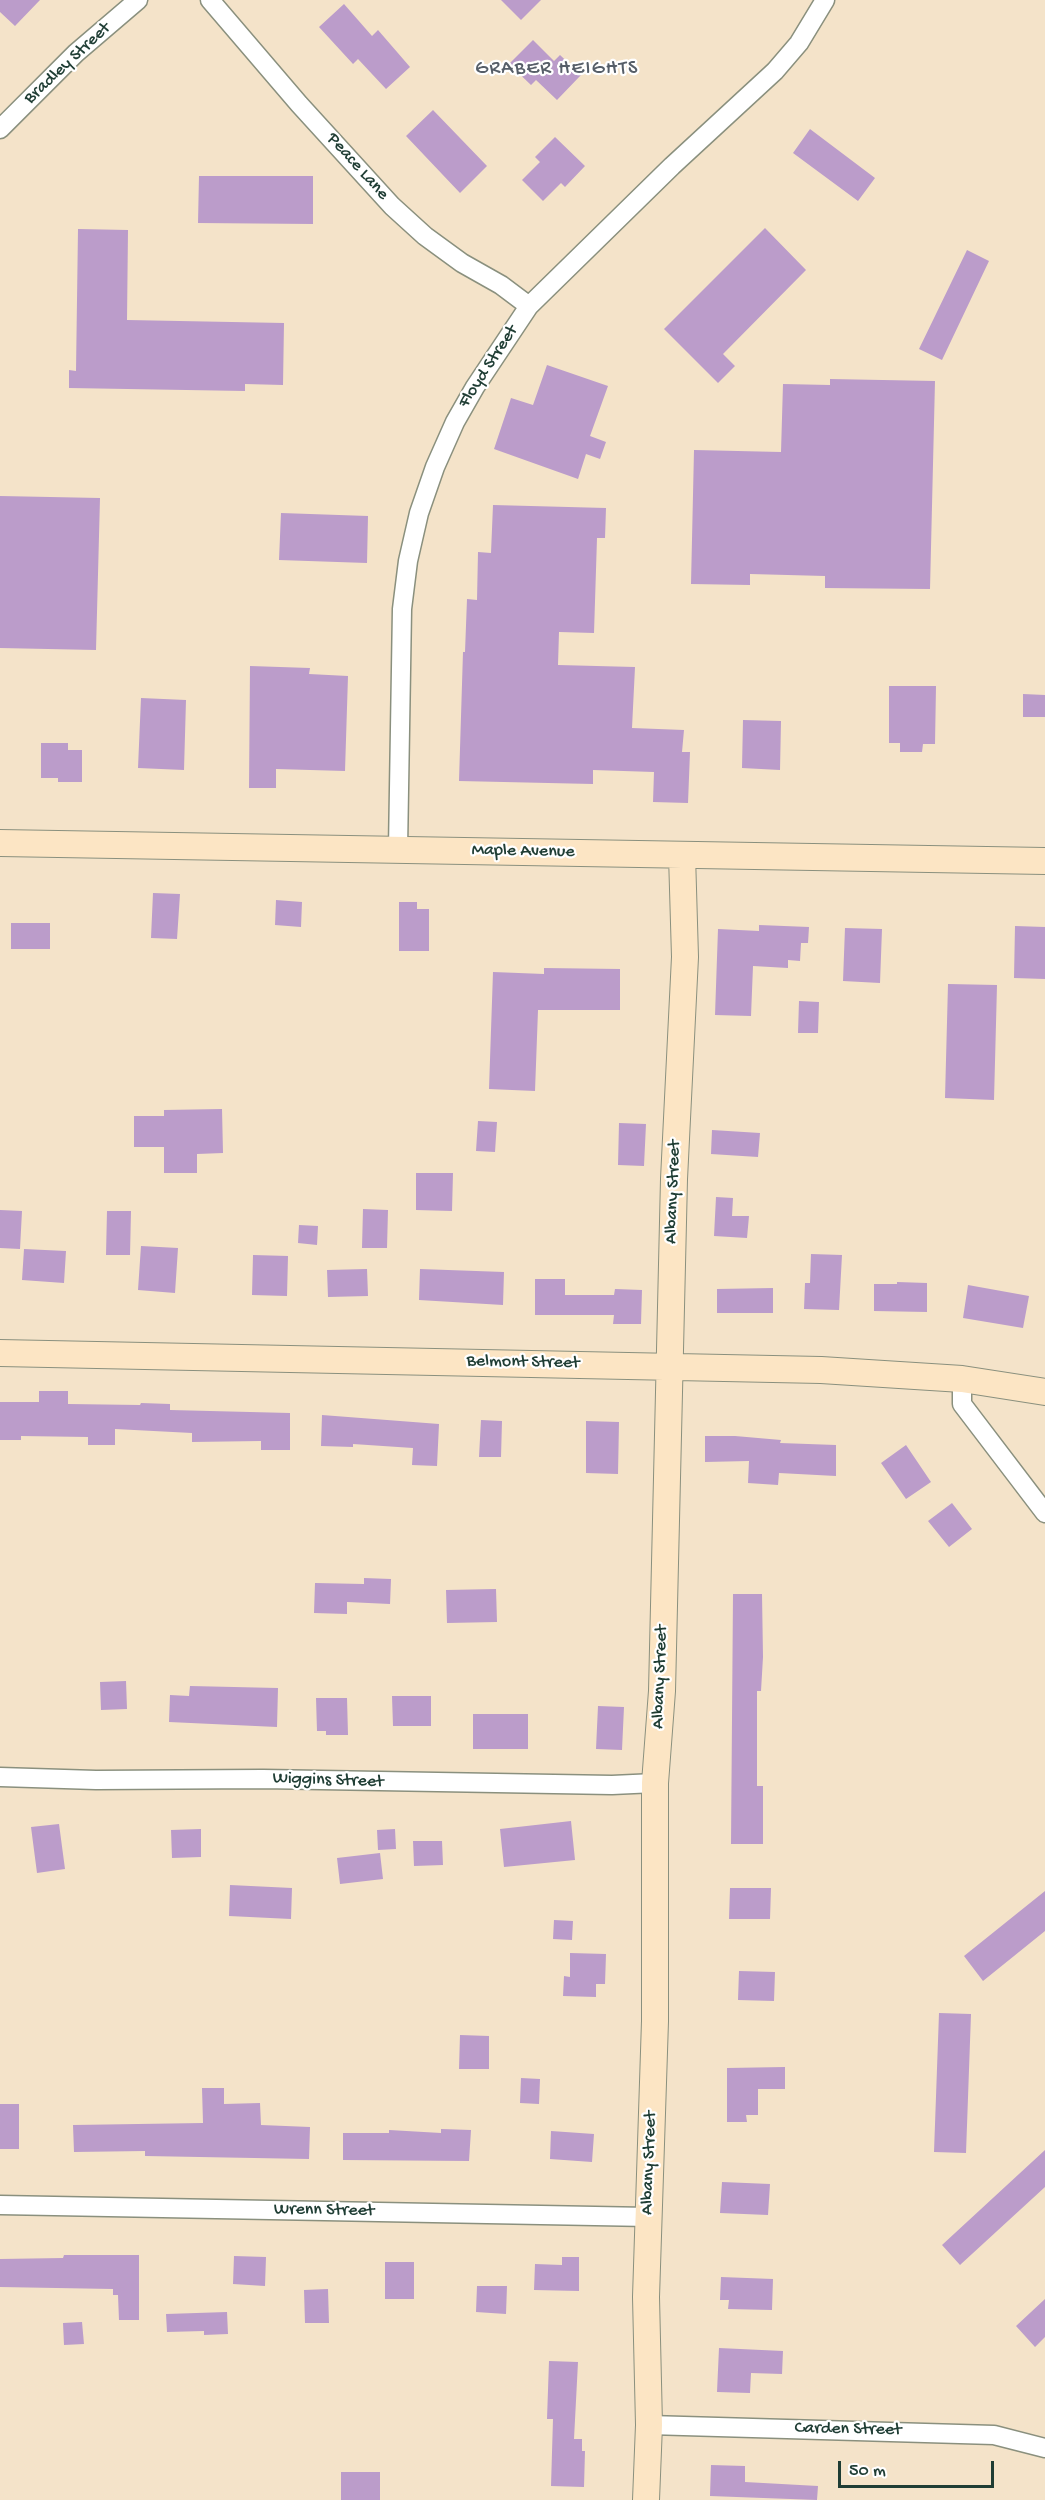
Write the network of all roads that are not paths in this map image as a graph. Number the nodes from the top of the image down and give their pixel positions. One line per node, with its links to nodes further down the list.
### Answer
1 (138, 0): 4 (street, Bradley Street)
2 (210, 0): 5 (street, Peace Lane)
3 (825, 0): 5 (street, Floyd Street)
4 (0, 129)
5 (529, 306): 7 (street, Floyd Street)
6 (0, 843): 7 (street, Maple Avenue)
7 (398, 849): 8 (street, Maple Avenue)
8 (682, 855): 9 (street, Maple Avenue); 11 (street, Albany Street)
9 (1045, 861)
10 (0, 1353): 11 (street, Belmont Street)
11 (668, 1366): 12 (street, Belmont Street); 16 (street, Albany Street)
12 (962, 1379): 13 (street, Belmont Street); 14 (street)
13 (1045, 1392)
14 (1045, 1513)
15 (0, 1777): 16 (street, Wiggins Street)
16 (656, 1783): 18 (street, Albany Street)
17 (0, 2205): 18 (street, Wrenn Street)
18 (649, 2217): 19 (street, Albany Street)
19 (649, 2425): 20 (street, Carden Street); 21 (street, Albany Street)
20 (1045, 2448)
21 (645, 2500)

